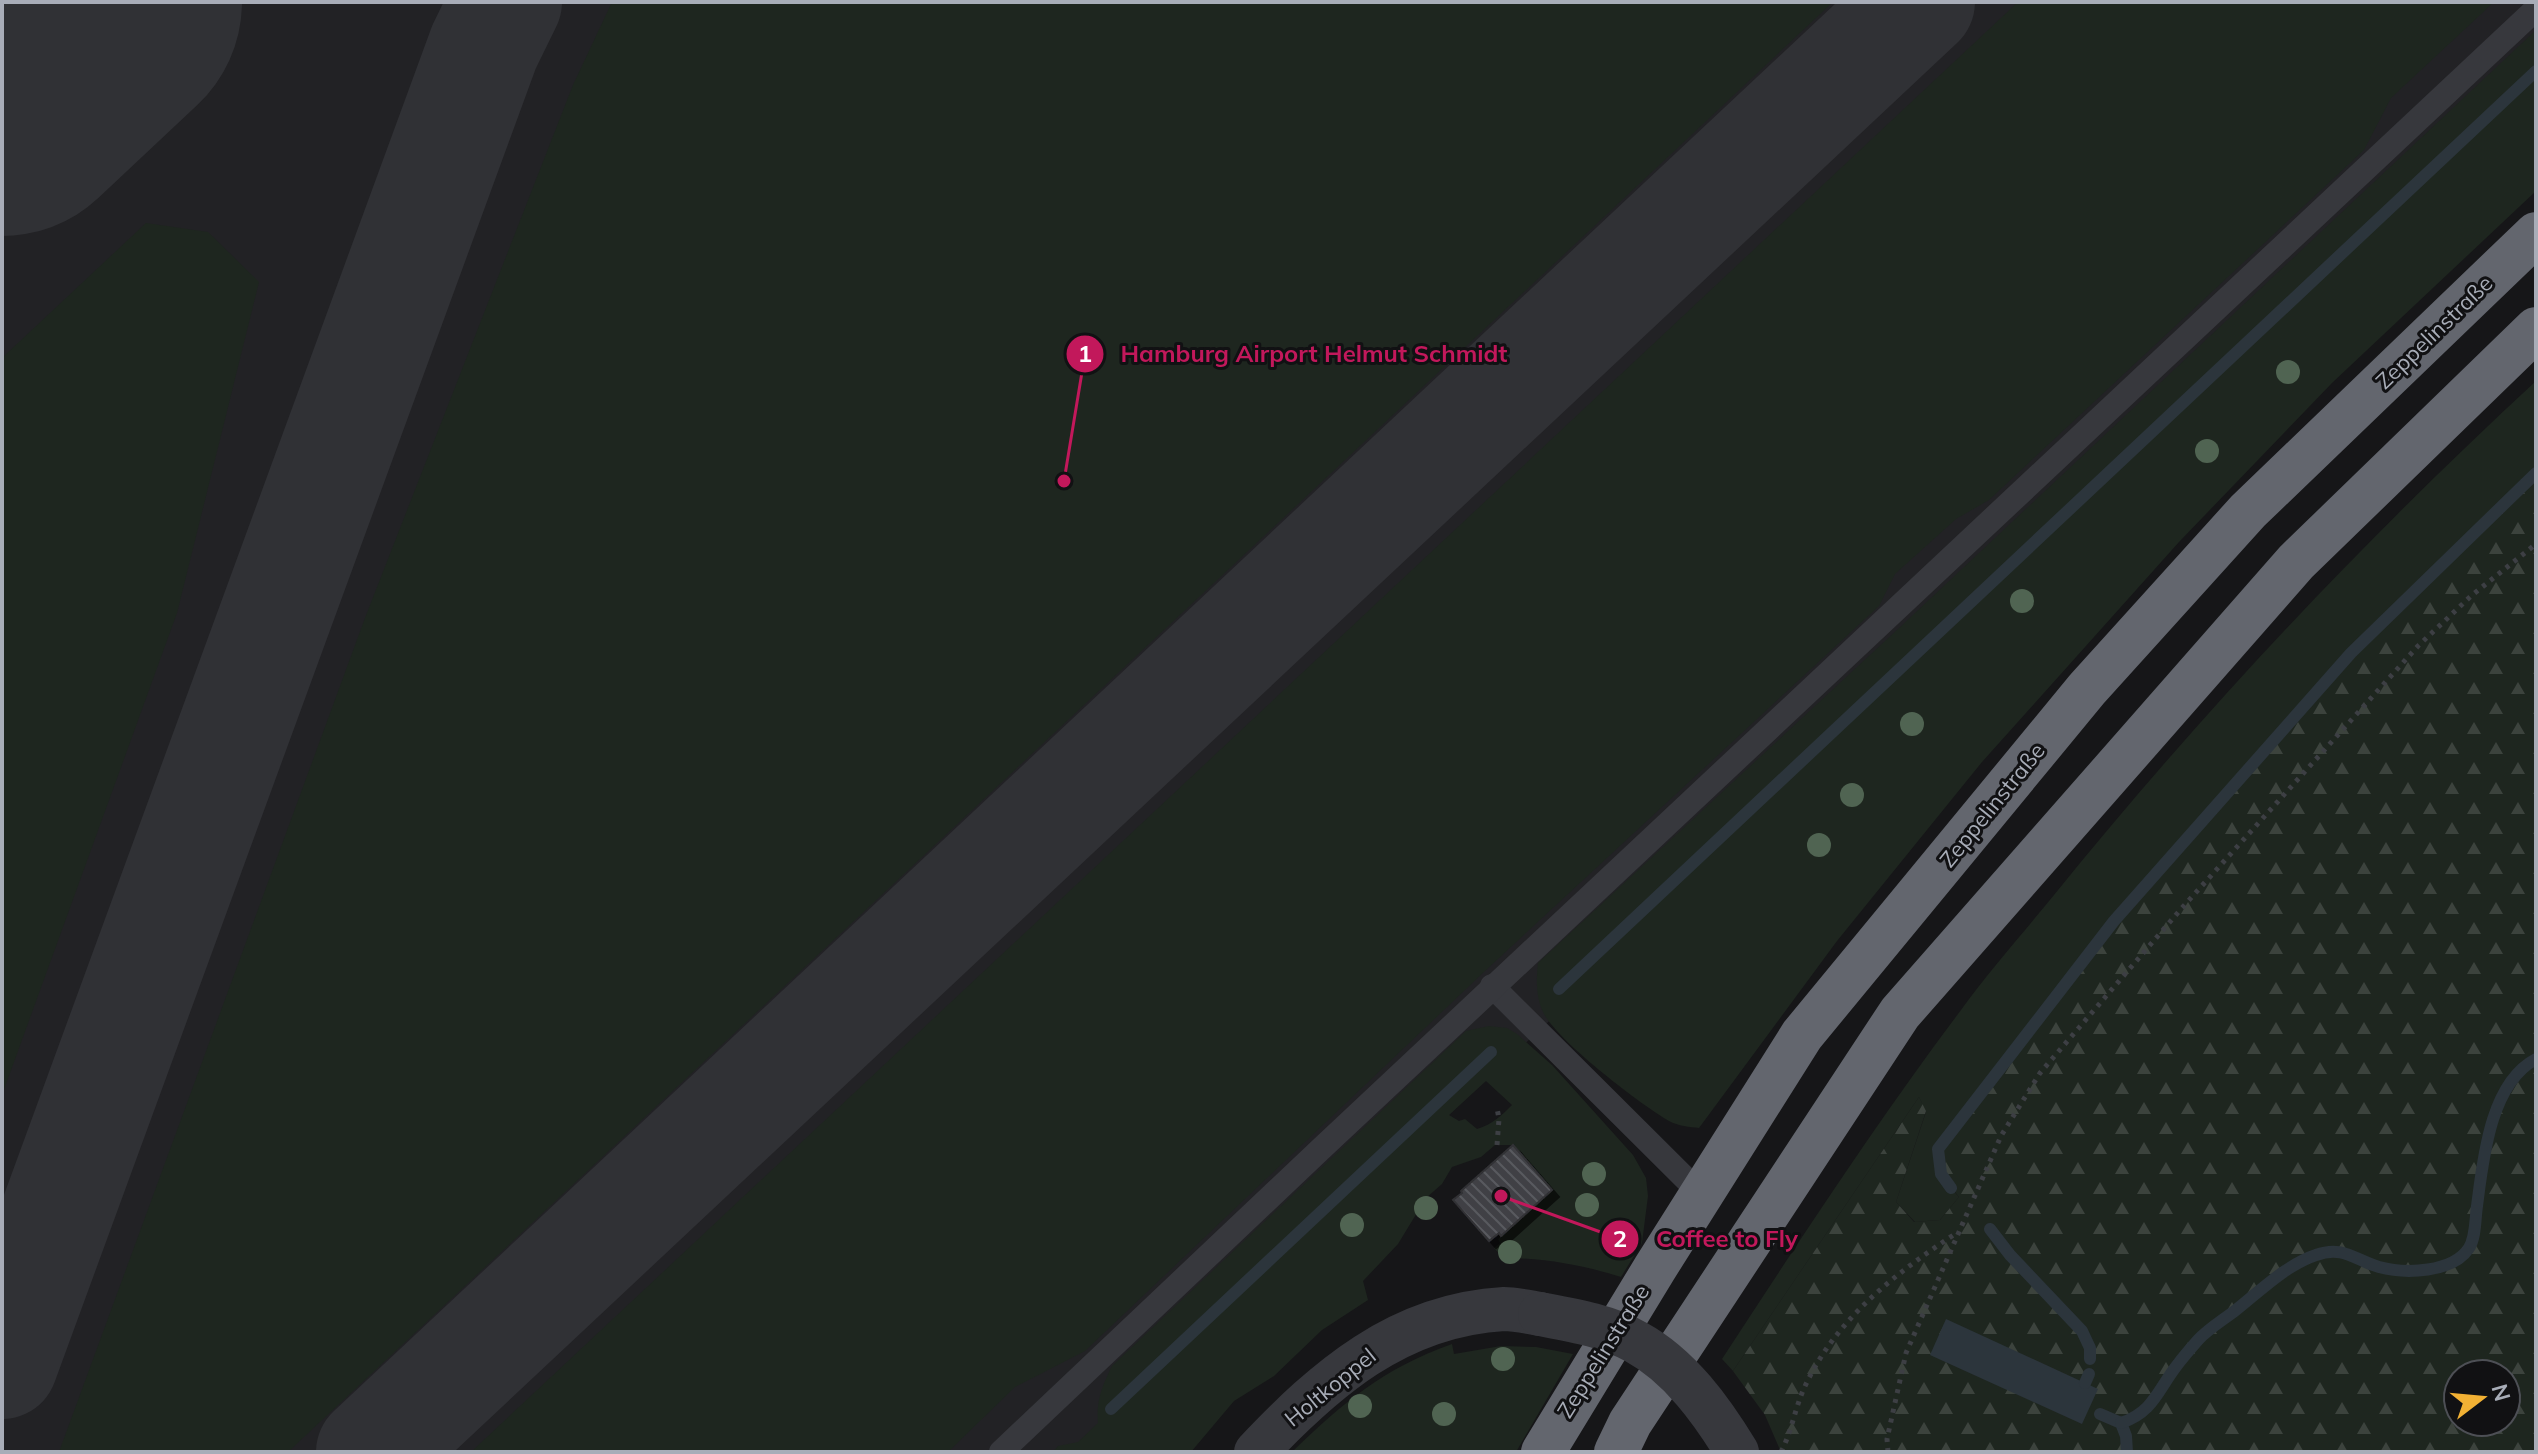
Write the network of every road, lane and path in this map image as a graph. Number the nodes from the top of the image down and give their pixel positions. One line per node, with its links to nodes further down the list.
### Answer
1 (2536, 9): 5 (lane)
2 (2536, 234): 8 (highway, Zeppelinstraße)
3 (2536, 329): 13 (highway)
4 (2536, 544): 9 (path)
5 (1492, 986): 8 (lane); 10 (lane)
6 (1497, 1108): 7 (path)
7 (1497, 1145)
8 (1702, 1195): 12 (highway, Zeppelinstraße)
9 (1957, 1232): 15 (path); 16 (path)
10 (1001, 1452)
11 (1256, 1452): 14 (street, Holtkoppel, bridge)
12 (1543, 1452)
13 (1616, 1452)
14 (1737, 1452)
15 (1781, 1452)
16 (1888, 1452)

